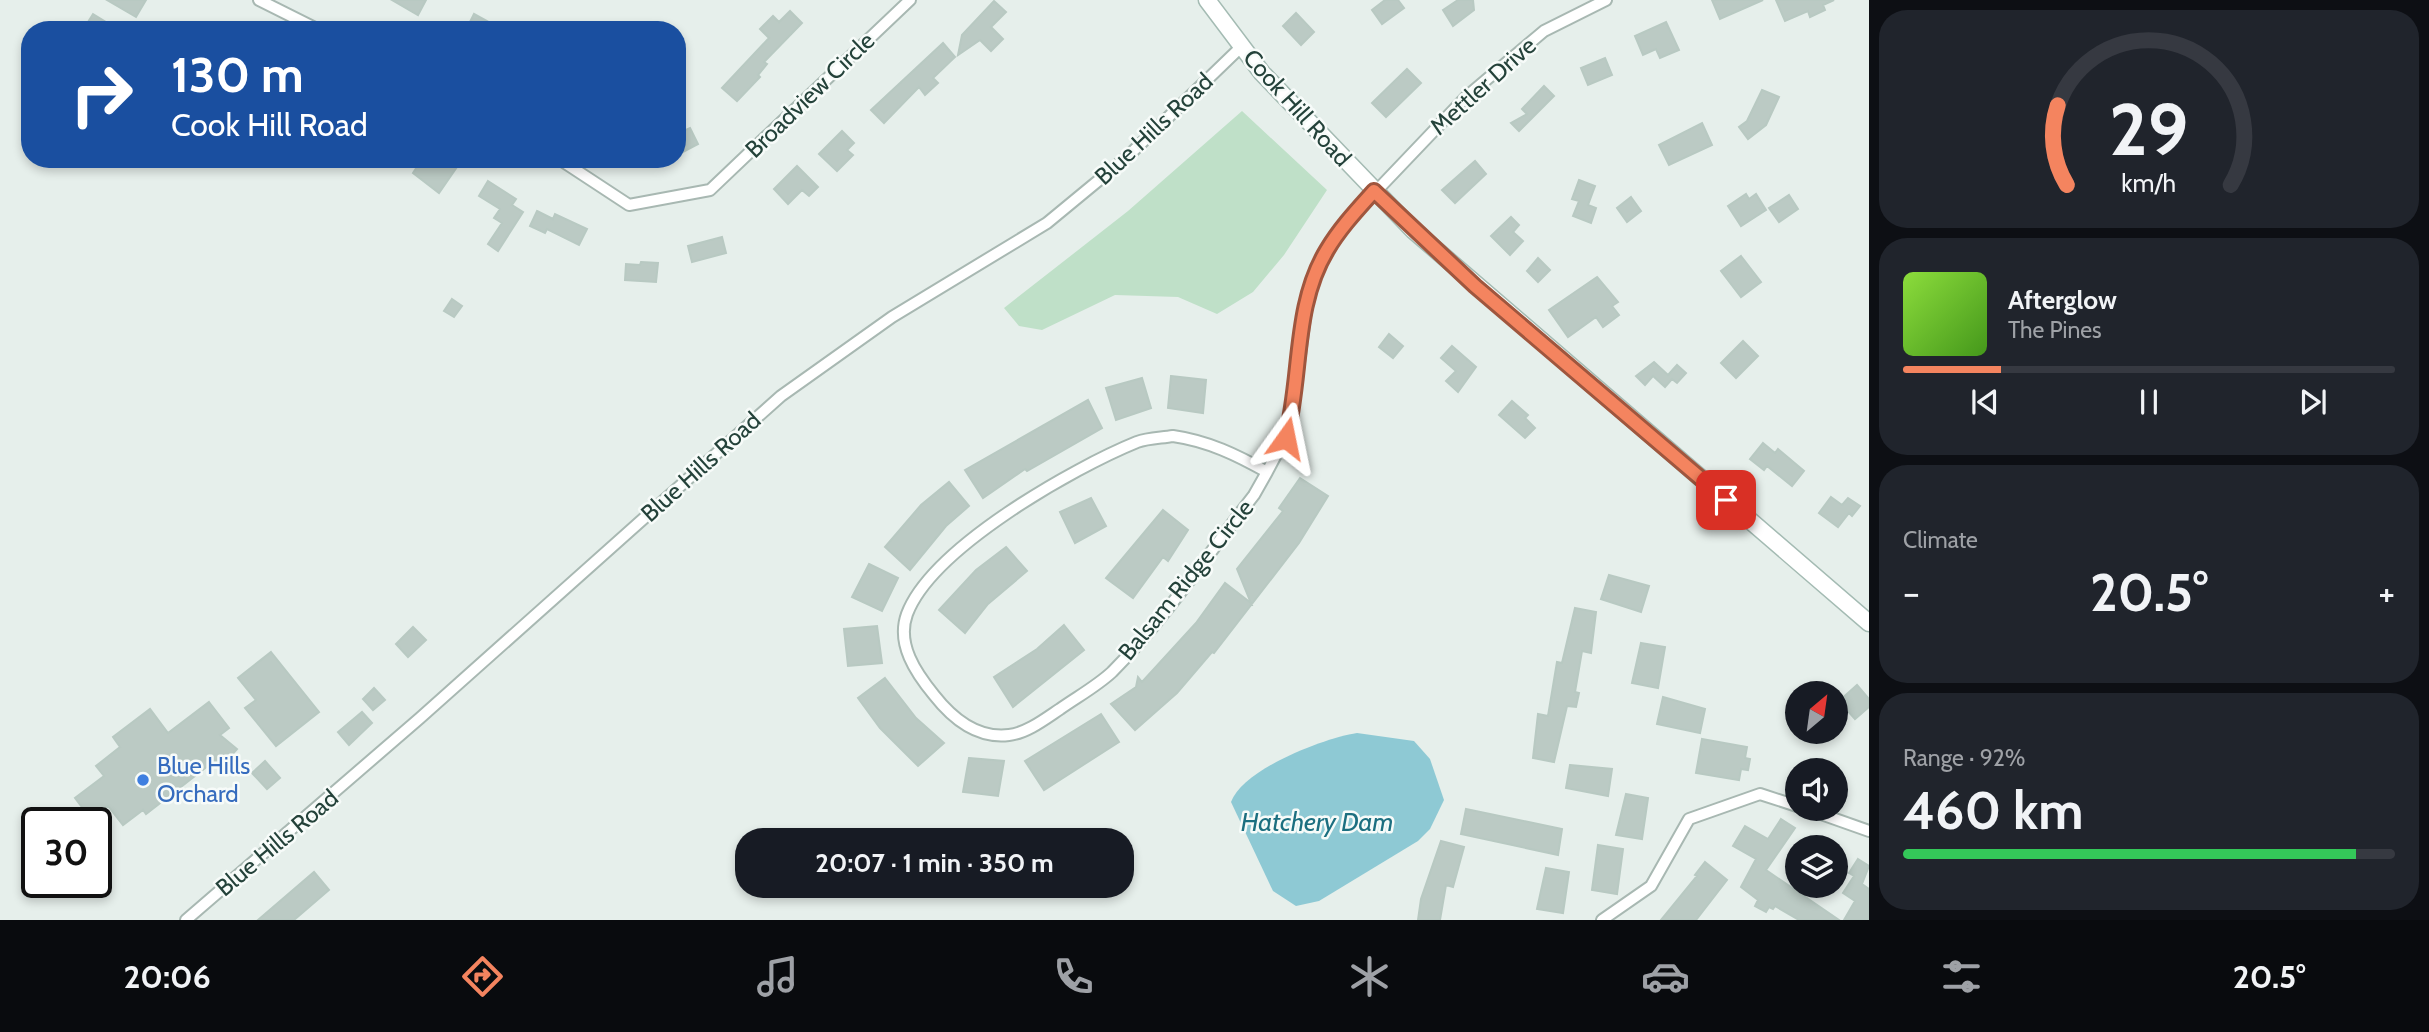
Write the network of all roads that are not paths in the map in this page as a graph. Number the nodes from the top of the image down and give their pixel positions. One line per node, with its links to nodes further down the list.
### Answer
1 (260, 0): 5 (street)
2 (910, 0): 7 (street, Broadview Circle)
3 (1207, 0): 6 (street, Cook Hill Road)
4 (1606, 0): 8 (street, Mettler Drive)
5 (301, 21)
6 (1241, 47): 8 (street, Cook Hill Road); 14 (street, Blue Hills Road)
7 (573, 168)
8 (1374, 191): 9 (street, Balsam Ridge Circle); 10 (street, Cook Hill Road)
9 (1267, 472): 9 (street, Balsam Ridge Circle)
10 (1869, 623)
11 (1785, 802): 15 (street)
12 (1841, 821): 13 (street)
13 (1869, 831)
14 (186, 920)
15 (1602, 920)

